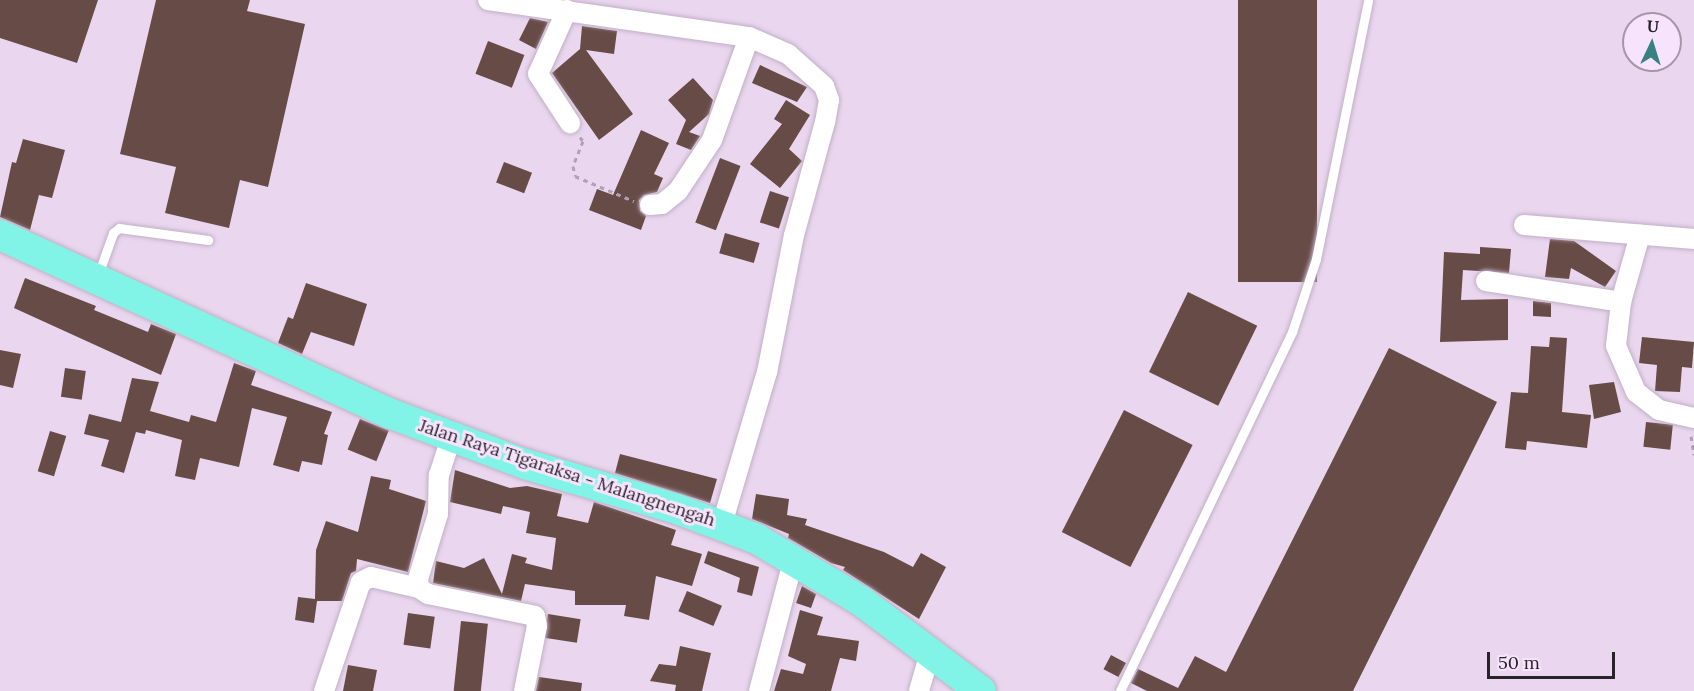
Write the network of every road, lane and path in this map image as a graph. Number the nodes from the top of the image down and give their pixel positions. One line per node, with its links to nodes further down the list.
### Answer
1 (488, 0): 3 (street)
2 (1368, 0): 26 (lane)
3 (567, 10): 4 (street); 5 (street)
4 (749, 37): 6 (street); 17 (street)
5 (570, 123): 6 (path)
6 (650, 205)
7 (1524, 225): 9 (street)
8 (0, 235): 13 (main road, Jalan Raya Tigaraksa - Malangnengah)
9 (1640, 235): 10 (street); 14 (street)
10 (1694, 239)
11 (208, 240): 13 (lane)
12 (1486, 280): 14 (street)
13 (96, 281): 16 (main road, Jalan Raya Tigaraksa - Malangnengah)
14 (1621, 302): 15 (street)
15 (1694, 418)
16 (451, 438): 17 (main road, Jalan Raya Tigaraksa - Malangnengah); 19 (street)
17 (722, 524): 18 (main road, Jalan Raya Tigaraksa - Malangnengah)
18 (793, 561): 20 (main road, Jalan Raya Tigaraksa - Malangnengah); 24 (street)
19 (419, 588): 22 (street); 23 (street)
20 (930, 653): 21 (main road, Jalan Raya Tigaraksa - Malangnengah); 25 (street)
21 (970, 688)
22 (324, 691)
23 (524, 691)
24 (759, 691)
25 (919, 691)
26 (1120, 691)

